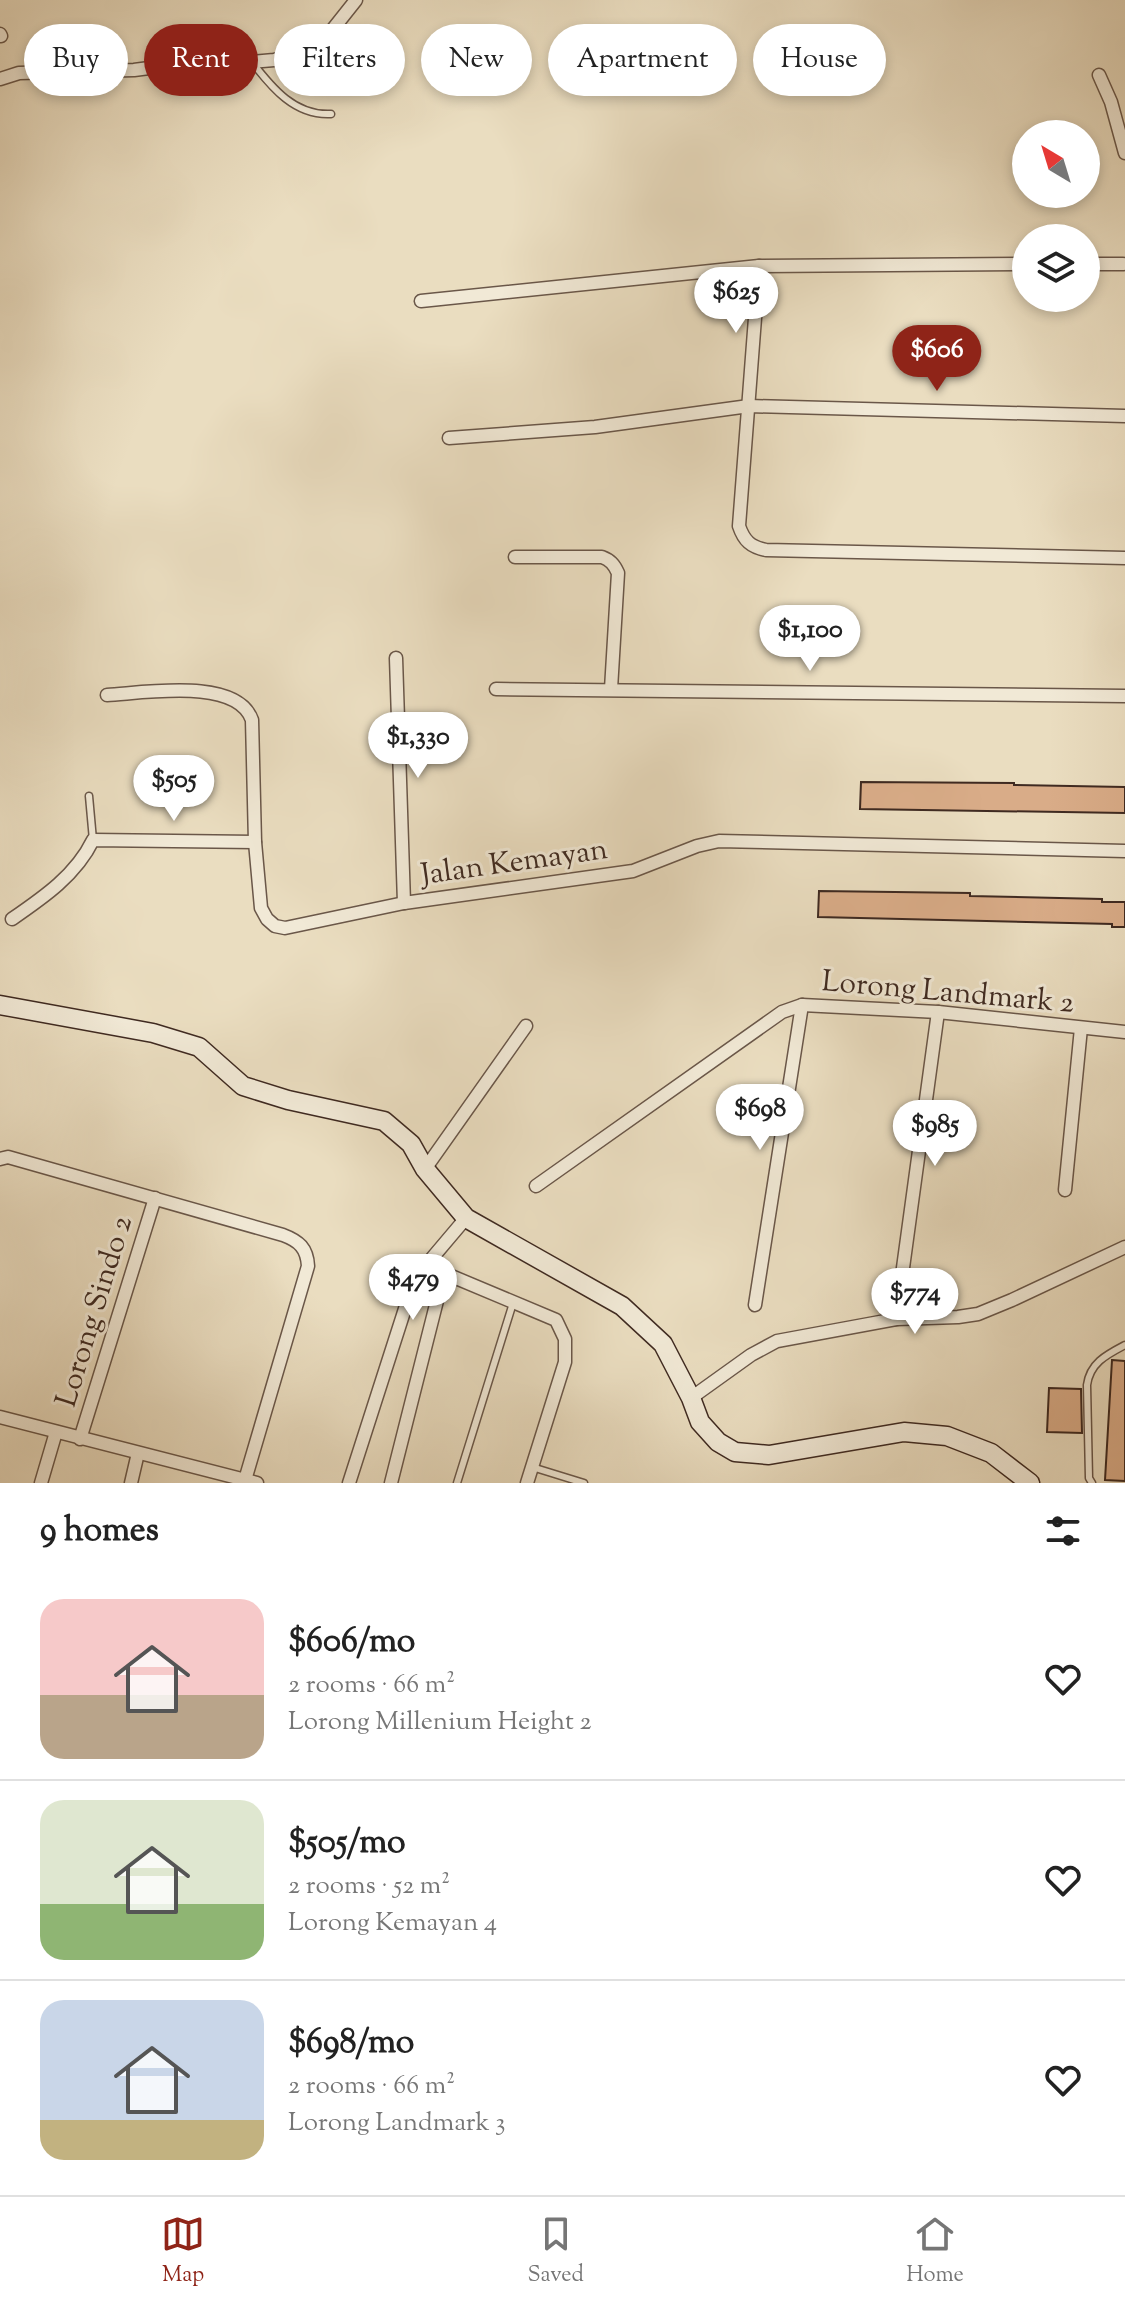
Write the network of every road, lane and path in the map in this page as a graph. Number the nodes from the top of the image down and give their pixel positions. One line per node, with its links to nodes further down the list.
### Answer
1 (356, 0): 2 (street)
2 (258, 61)
3 (144, 69): 6 (street)
4 (258, 70): 7 (lane)
5 (1099, 75): 8 (street)
6 (0, 79)
7 (331, 114)
8 (1125, 153)
9 (1012, 264): 12 (street)
10 (1100, 264): 11 (street)
11 (1123, 264)
12 (759, 266): 13 (street); 14 (street)
13 (421, 301)
14 (749, 406): 15 (street); 16 (street); 18 (street)
15 (1125, 416)
16 (449, 438)
17 (515, 557): 21 (street)
18 (1125, 558)
19 (396, 658): 28 (street)
20 (496, 689): 21 (street)
21 (611, 689): 23 (street)
22 (107, 695): 26 (street, Jalan Kemayan)
23 (1125, 696)
24 (89, 796): 25 (lane)
25 (93, 840): 26 (street); 29 (street)
26 (255, 842): 28 (street, Jalan Kemayan)
27 (1125, 851): 28 (street, Jalan Kemayan)
28 (404, 903)
29 (12, 919)
30 (0, 1005): 37 (main road)
31 (802, 1005): 32 (street, Lorong Landmark 2); 38 (street, Lorong Landmark 2); 44 (street)
32 (938, 1012): 34 (street, Lorong Landmark 2); 45 (street)
33 (526, 1026): 37 (street)
34 (1081, 1028): 35 (street, Lorong Landmark 2); 39 (street)
35 (1125, 1032)
36 (0, 1159): 40 (street)
37 (425, 1169): 41 (main road)
38 (536, 1186)
39 (1065, 1190)
40 (155, 1198): 50 (street, Lorong Sindo 2); 53 (street)
41 (466, 1218): 47 (main road); 56 (street)
42 (1125, 1247): 45 (street)
43 (513, 1302): 52 (street); 57 (street); 58 (lane)
44 (755, 1305)
45 (896, 1319): 47 (street)
46 (1125, 1345): 62 (lane)
47 (691, 1398): 61 (main road)
48 (0, 1417): 49 (street)
49 (56, 1432): 50 (street); 54 (street)
50 (80, 1439): 51 (street)
51 (138, 1453): 53 (street); 55 (street)
52 (532, 1467): 59 (street); 60 (lane)
53 (251, 1482)
54 (41, 1483)
55 (131, 1483)
56 (349, 1483)
57 (391, 1483)
58 (457, 1483)
59 (527, 1483)
60 (584, 1483)
61 (1030, 1483)
62 (1092, 1483)

